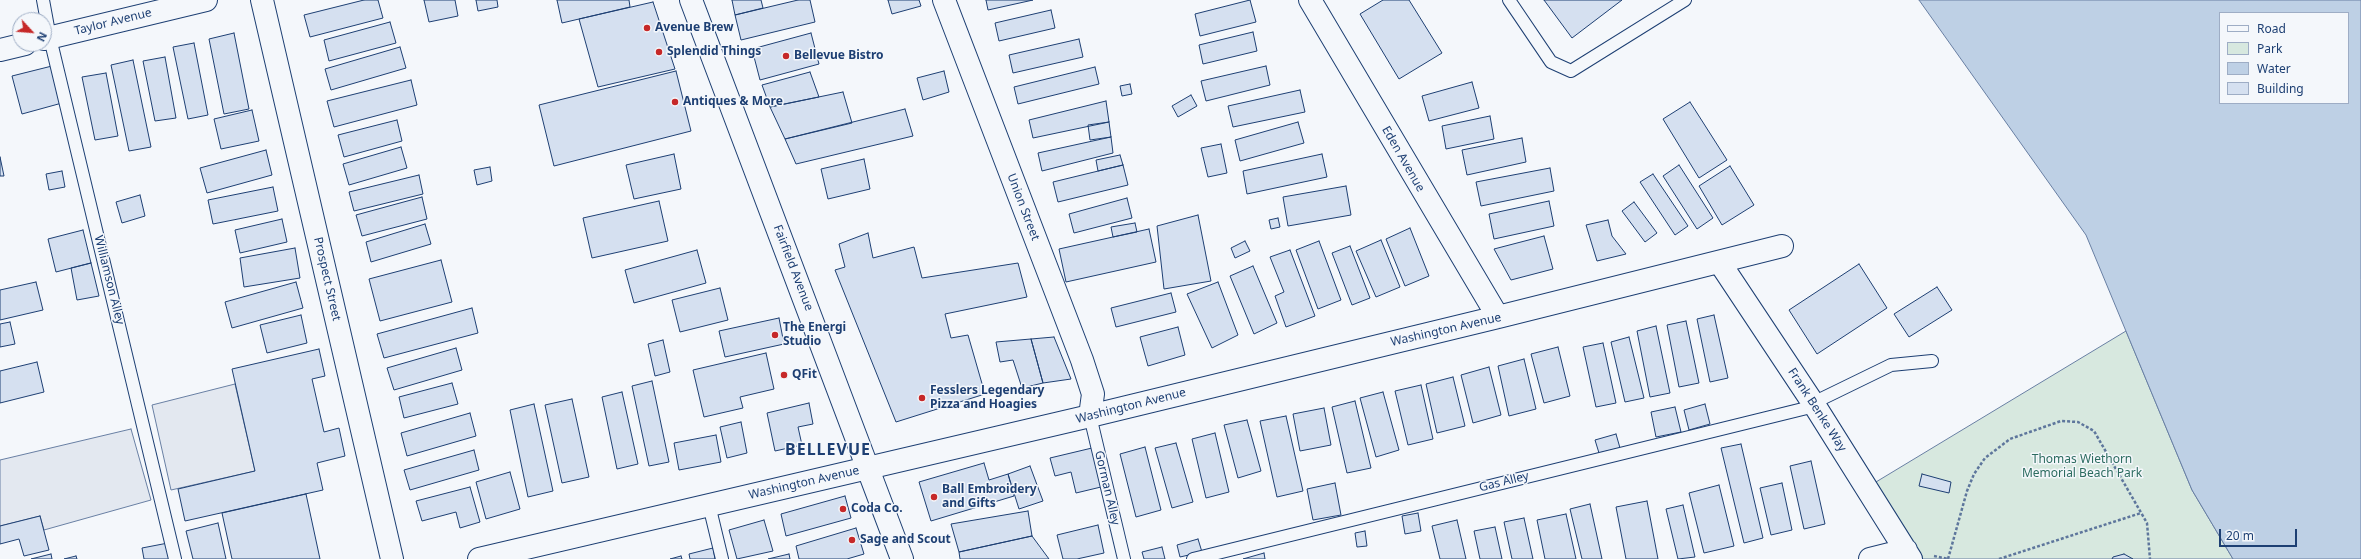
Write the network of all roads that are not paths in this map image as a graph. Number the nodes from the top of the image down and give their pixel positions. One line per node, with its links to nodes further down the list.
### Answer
1 (43, 0): 9 (lane, Williamson Alley)
2 (206, 0): 10 (street, Taylor Avenue)
3 (262, 0): 24 (street, Prospect Street)
4 (691, 0): 20 (street, Fairfield Avenue)
5 (944, 0): 19 (street, Union Street)
6 (1310, 0): 16 (street, Eden Avenue)
7 (1509, 0): 8 (lane)
8 (1685, 0)
9 (44, 12)
10 (52, 37)
11 (12, 47): 12 (street)
12 (0, 50)
13 (50, 52): 23 (lane, Williamson Alley)
14 (1782, 246): 15 (street, Washington Avenue)
15 (1720, 263): 16 (street, Washington Avenue); 18 (street, Frank Benke Way)
16 (1498, 317): 19 (street, Washington Avenue)
17 (1932, 361): 18 (lane, Gas Alley)
18 (1814, 404): 22 (street, Frank Benke Way); 29 (lane, Gas Alley)
19 (1090, 416): 20 (street, Washington Avenue); 28 (lane, Gorman Alley)
20 (868, 468): 21 (street, Washington Avenue); 27 (street, Fairfield Avenue)
21 (709, 505): 25 (street, Washington Avenue); 26 (lane)
22 (1909, 555): 30 (street)
23 (175, 559)
24 (392, 559)
25 (478, 559)
26 (722, 559)
27 (902, 559)
28 (1124, 559)
29 (1193, 559)
30 (1870, 559)

